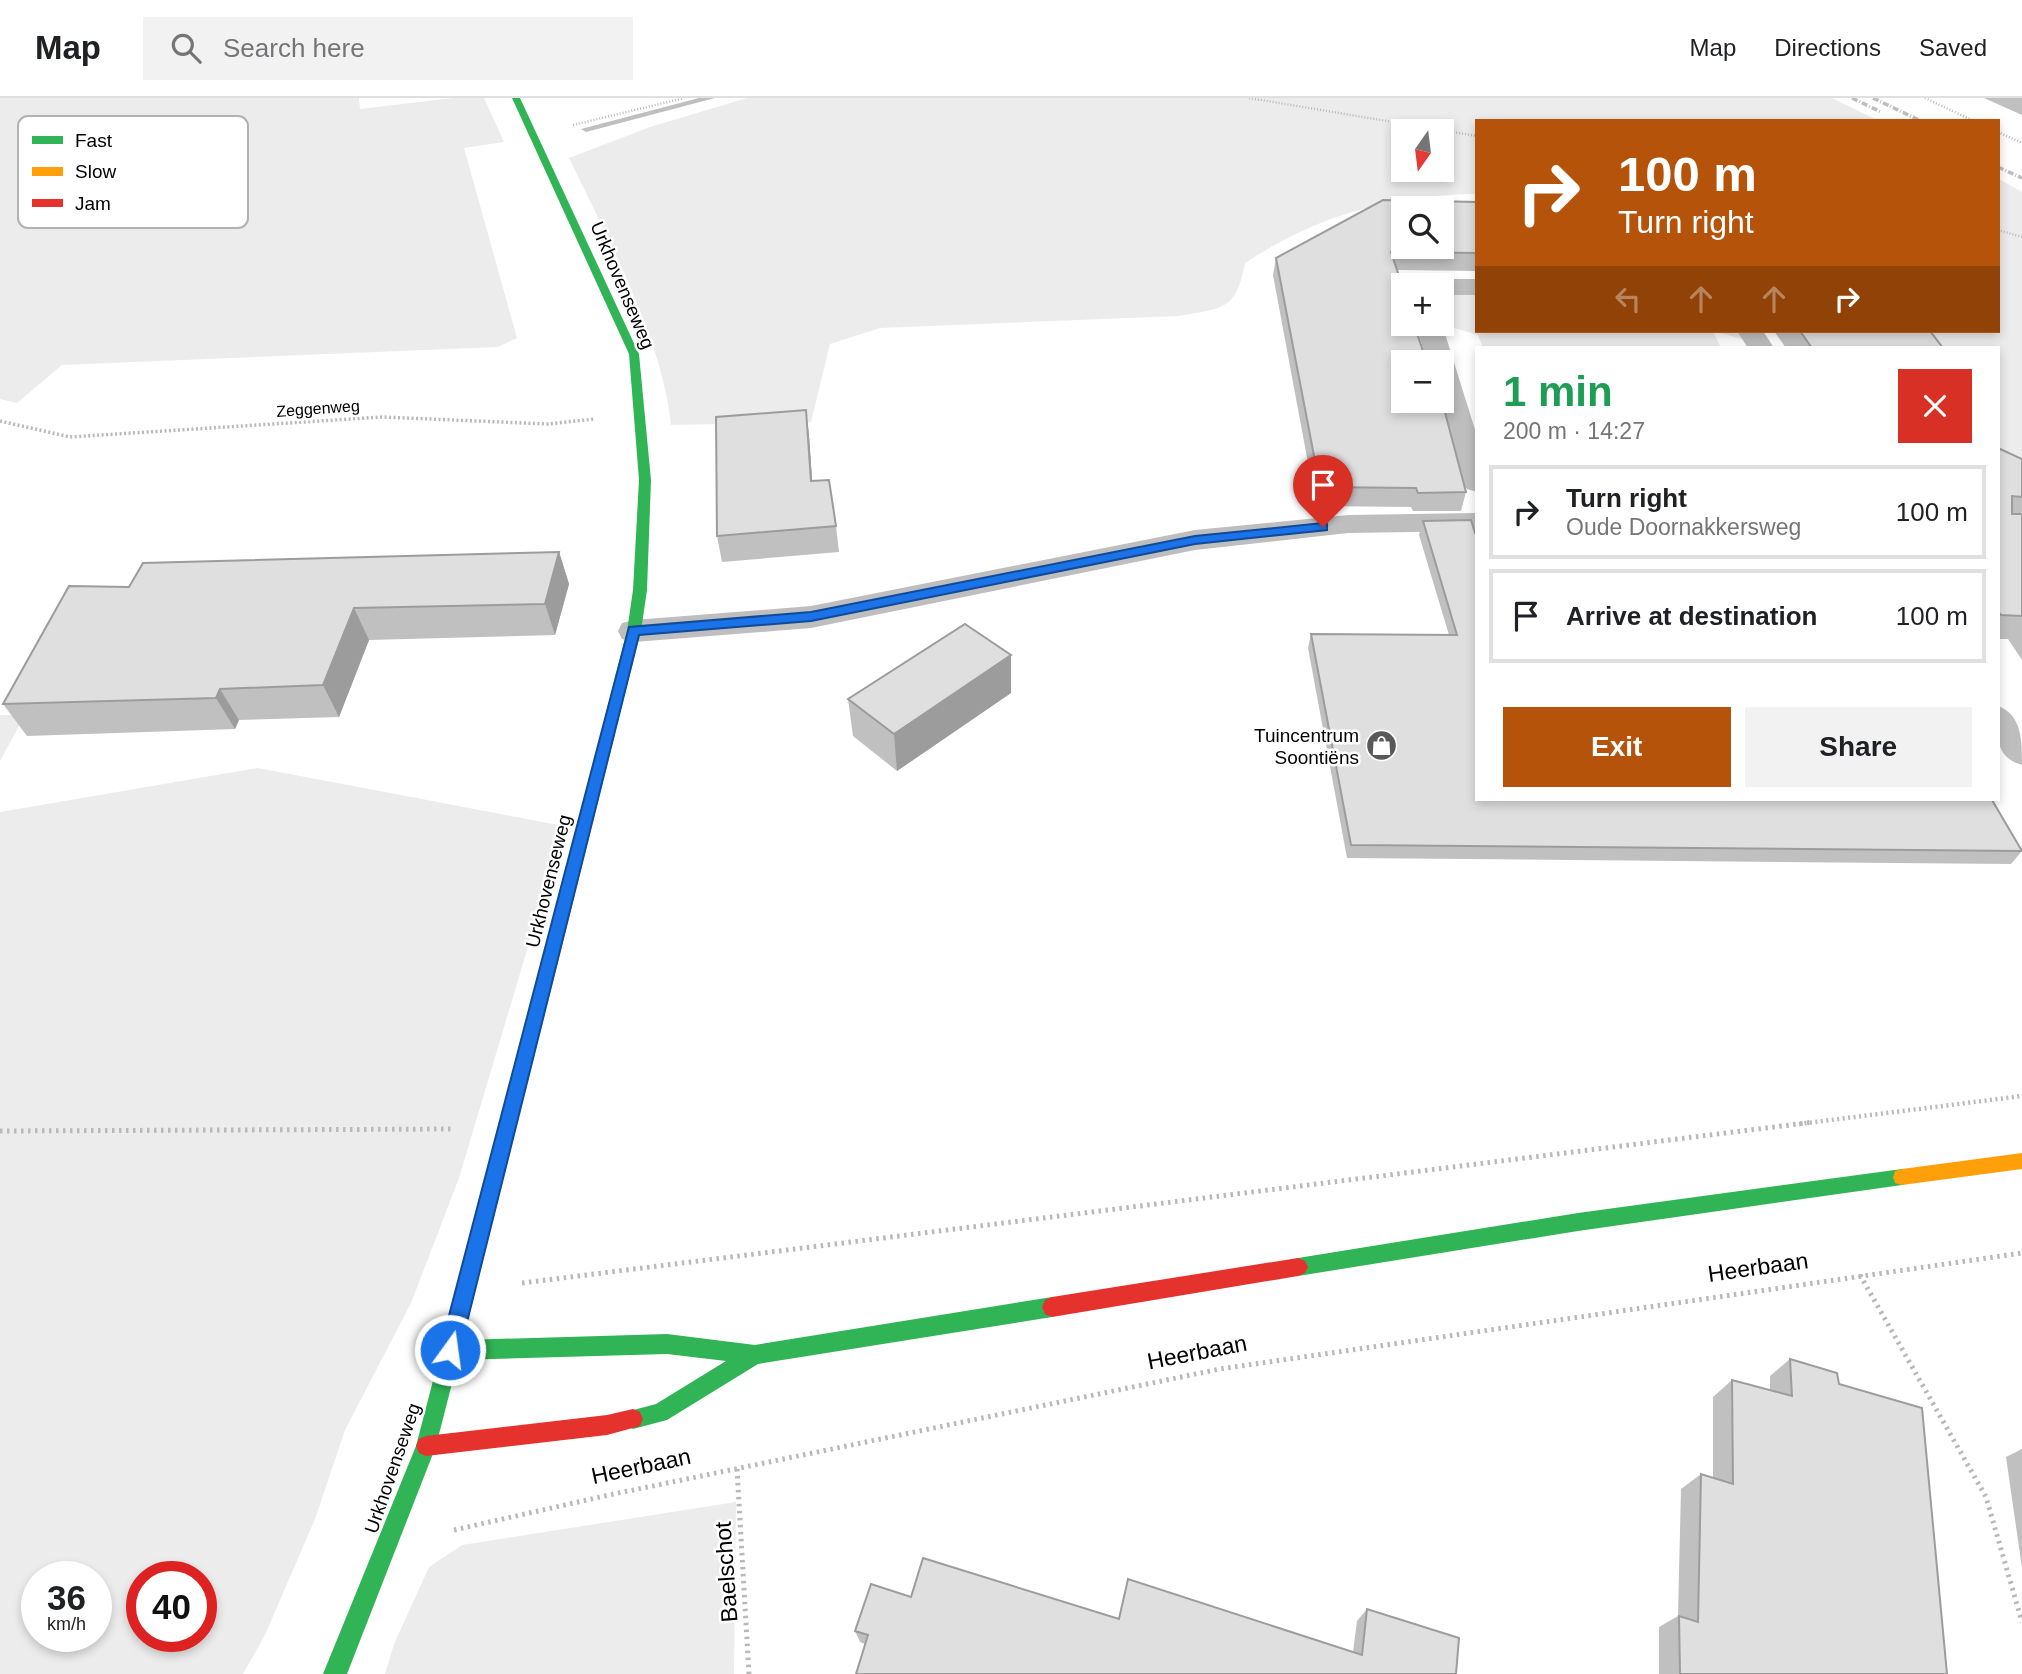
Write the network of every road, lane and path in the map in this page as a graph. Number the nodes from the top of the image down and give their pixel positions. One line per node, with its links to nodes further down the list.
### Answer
1 (516, 98): 7 (street, Urkhovenseweg)
2 (684, 98): 7 (path)
3 (1249, 98): 8 (path)
4 (1925, 98): 5 (path)
5 (1970, 119)
6 (2000, 133): 9 (path)
7 (533, 135): 15 (street, Urkhovenseweg)
8 (1475, 136)
9 (2022, 143)
10 (2000, 231): 11 (path)
11 (2022, 237)
12 (1454, 287): 13 (street)
13 (1475, 287)
14 (1454, 407): 17 (street)
15 (638, 415): 16 (path, Zeggenweg); 19 (street, Urkhovenseweg)
16 (0, 421)
17 (1475, 476)
18 (1475, 522): 19 (street)
19 (634, 631): 23 (street, Urkhovenseweg)
20 (2000, 721): 21 (street)
21 (2022, 752)
22 (2022, 1096): 28 (path)
23 (506, 1128): 24 (path); 28 (street, Urkhovenseweg)
24 (0, 1131)
25 (2022, 1161): 30 (street)
26 (2022, 1253): 27 (path, Heerbaan)
27 (1860, 1275): 32 (path, Heerbaan); 34 (path)
28 (464, 1290): 29 (street, Urkhovenseweg)
29 (450, 1350): 30 (street); 31 (street, Urkhovenseweg)
30 (755, 1355): 31 (street)
31 (426, 1446): 33 (street, Urkhovenseweg)
32 (737, 1469): 33 (path, Heerbaan); 36 (path, Baelschot)
33 (388, 1545): 35 (street, Urkhovenseweg)
34 (2022, 1622)
35 (335, 1674)
36 (749, 1674)

